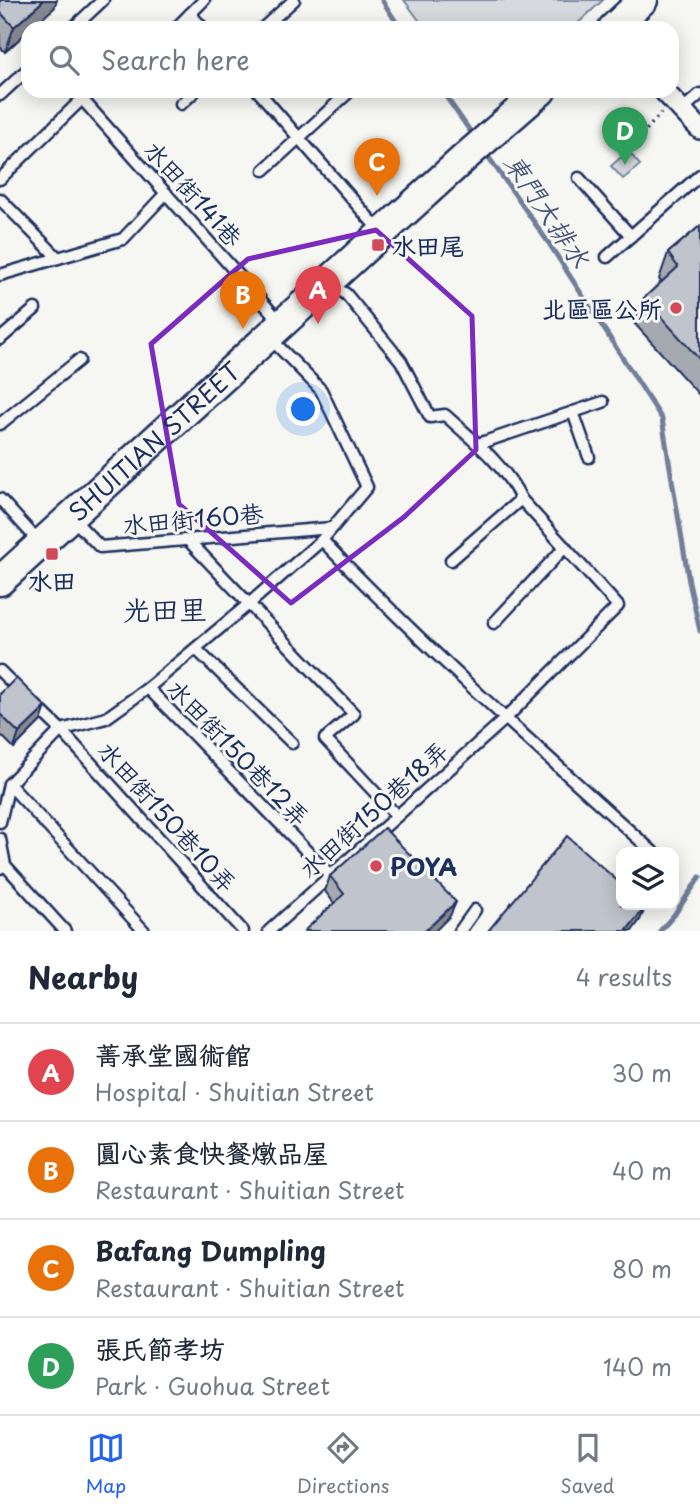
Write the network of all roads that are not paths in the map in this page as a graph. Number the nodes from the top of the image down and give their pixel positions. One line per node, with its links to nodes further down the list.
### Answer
1 (103, 0): 6 (lane)
2 (204, 0): 5 (lane)
3 (294, 0): 9 (lane)
4 (643, 0): 10 (street)
5 (190, 14): 7 (lane); 8 (lane)
6 (80, 21)
7 (183, 21)
8 (196, 21)
9 (271, 21)
10 (620, 21)
11 (21, 76): 13 (lane)
12 (700, 94): 20 (lane)
13 (0, 95)
14 (75, 98): 27 (lane)
15 (81, 98): 28 (lane, 水田街141巷)
16 (187, 98): 21 (lane)
17 (264, 98): 23 (lane)
18 (342, 98): 23 (lane)
19 (533, 98): 30 (street, SHUITIAN STREET)
20 (673, 100): 22 (street)
21 (181, 104)
22 (700, 129)
23 (299, 138): 24 (lane); 30 (lane)
24 (264, 170)
25 (700, 175): 31 (lane)
26 (579, 178): 31 (lane)
27 (0, 179)
28 (166, 193): 33 (lane); 37 (lane, 水田街141巷)
29 (0, 199): 33 (lane)
30 (382, 234): 35 (street, SHUITIAN STREET)
31 (631, 236): 32 (lane)
32 (607, 257)
33 (58, 258): 34 (lane)
34 (0, 275)
35 (327, 283): 37 (street, SHUITIAN STREET); 43 (lane)
36 (35, 309): 38 (lane)
37 (275, 330): 47 (street, SHUITIAN STREET); 48 (lane, 水田街141巷)
38 (0, 340)
39 (79, 360): 42 (lane)
40 (603, 402): 41 (lane)
41 (573, 412): 43 (lane); 44 (lane)
42 (0, 424)
43 (478, 444): 46 (lane)
44 (589, 457)
45 (0, 499): 51 (lane)
46 (521, 499): 52 (lane); 53 (lane)
47 (70, 516): 49 (lane, 水田街160巷); 51 (street, SHUITIAN STREET)
48 (332, 528): 49 (lane, 水田街160巷); 50 (lane)
49 (188, 540): 55 (lane)
50 (322, 540): 55 (lane); 60 (lane)
51 (41, 543): 54 (street, SHUITIAN STREET)
52 (565, 547): 56 (lane); 60 (lane, 水田街150巷18弄)
53 (451, 560)
54 (0, 581)
55 (250, 603): 57 (lane); 64 (lane)
56 (494, 623)
57 (196, 649): 59 (lane); 62 (lane)
58 (0, 671): 61 (lane, 水田街150巷10弄)
59 (148, 688): 61 (lane); 69 (lane, 水田街150巷12弄)
60 (505, 719): 64 (lane, 水田街150巷18弄); 67 (lane)
61 (61, 730): 63 (lane); 73 (lane, 水田街150巷10弄)
62 (292, 743)
63 (9, 784): 65 (lane); 72 (lane)
64 (397, 816): 69 (lane, 水田街150巷18弄)
65 (0, 822)
66 (0, 839): 68 (lane)
67 (647, 847)
68 (2, 867): 71 (lane)
69 (330, 875): 74 (lane, 水田街150巷18弄)
70 (475, 910): 75 (lane)
71 (65, 931)
72 (144, 931)
73 (243, 931)
74 (269, 931)
75 (460, 931)

